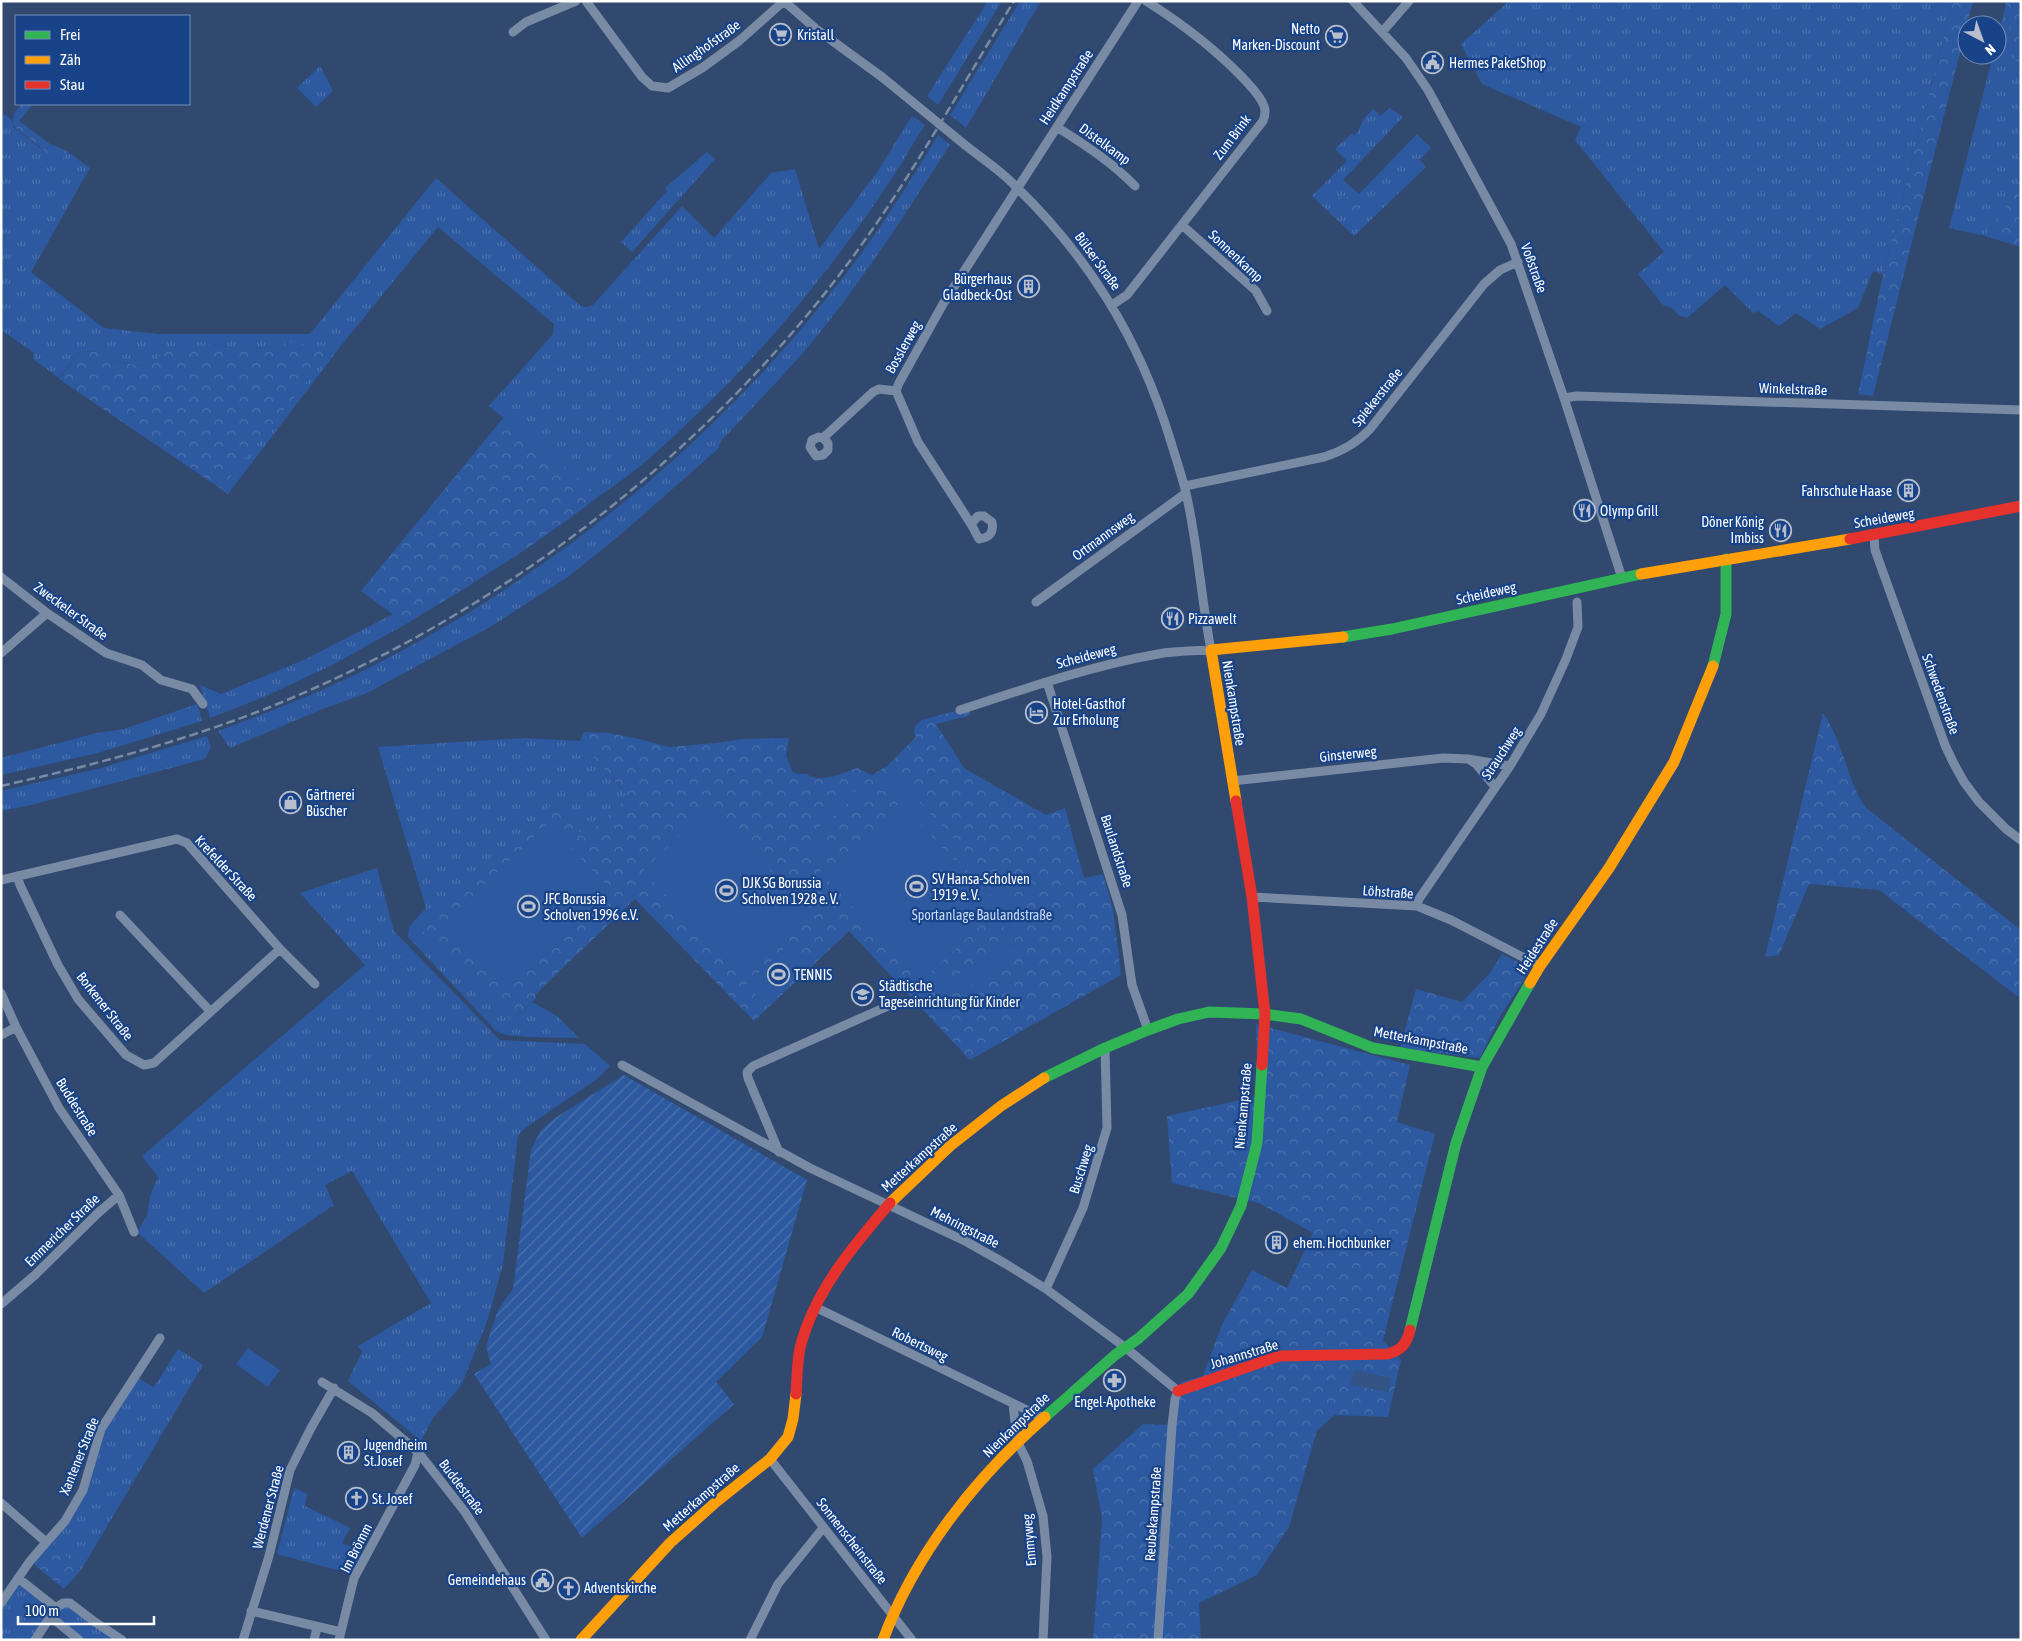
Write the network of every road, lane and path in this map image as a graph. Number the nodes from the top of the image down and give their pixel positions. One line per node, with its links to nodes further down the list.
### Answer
1 (576, 1): 9 (street)
2 (586, 1): 3 (street, Allinghofstraße)
3 (784, 1): 12 (street, Bülser Straße, bridge)
4 (1138, 1): 10 (street, Heidkampstraße)
5 (1146, 1): 13 (street, Zum Brink)
6 (1353, 1): 8 (street, Voßstraße)
7 (1409, 1): 8 (street)
8 (1383, 31): 14 (street, Voßstraße)
9 (514, 32)
10 (1056, 127): 11 (street, Distelkamp); 12 (street, Heidkampstraße)
11 (1135, 186)
12 (1018, 189): 15 (street, Bülser Straße); 17 (street, Bosslerweg)
13 (1182, 225): 15 (street, Zum Brink); 16 (street, Sonnenkamp)
14 (1518, 262): 18 (street, Voßstraße); 21 (street, Spiekerstraße)
15 (1112, 305): 21 (street, Bülser Straße)
16 (1267, 311)
17 (896, 390): 20 (street); 23 (street, Bosslerweg)
18 (1564, 398): 19 (street, Winkelstraße); 27 (street, Voßstraße)
19 (2021, 410)
20 (823, 438)
21 (1185, 489): 28 (street, Ortmannsweg); 31 (street, Bülser Straße)
22 (2021, 506): 24 (street, Scheideweg)
23 (970, 524)
24 (1874, 536): 25 (street, Scheideweg); 40 (street, Schwedenstraße)
25 (1726, 559): 27 (street, Scheideweg); 47 (street, Heidestraße)
26 (1, 576): 30 (street, Zweckeler Straße)
27 (1622, 578): 31 (street, Scheideweg)
28 (1036, 602)
29 (1577, 602): 37 (street, Strauchweg)
30 (47, 613): 32 (street); 34 (street, Zweckeler Straße)
31 (1211, 650): 33 (street, Scheideweg); 38 (street, Nienkampstraße)
32 (1, 653)
33 (1048, 682): 35 (street, Scheideweg); 54 (street, Baulandstraße)
34 (202, 704)
35 (960, 710)
36 (1468, 759): 37 (street, Ginsterweg); 38 (street, Ginsterweg); 39 (street)
37 (1510, 766): 39 (street, Strauchweg)
38 (1232, 781): 43 (street, Nienkampstraße)
39 (1495, 787): 44 (street, Strauchweg)
40 (2021, 840)
41 (17, 876): 42 (street, Krefelder Straße); 46 (street, Krefelder Straße); 51 (street, Borkener Straße)
42 (1, 880)
43 (1252, 898): 44 (street, Löhstraße); 52 (street, Nienkampstraße)
44 (1417, 906): 47 (street, Löhstraße)
45 (120, 915): 51 (street)
46 (280, 949): 48 (street, Krefelder Straße); 51 (street, Borkener Straße)
47 (1540, 966): 58 (street, Heidestraße)
48 (314, 984)
49 (1, 993): 53 (street, Buddestraße)
50 (897, 1002): 59 (street)
51 (210, 1011)
52 (1265, 1014): 54 (street, Metterkampstraße); 58 (street, Metterkampstraße); 67 (street, Nienkampstraße)
53 (16, 1027): 55 (street); 60 (street, Buddestraße)
54 (1148, 1030): 56 (street, Metterkampstraße)
55 (1, 1035)
56 (1105, 1048): 61 (street, Metterkampstraße); 63 (street, Buschweg)
57 (622, 1065): 59 (street, Mehringstraße)
58 (1482, 1067): 68 (street, Heidestraße)
59 (779, 1152): 61 (street, Mehringstraße)
60 (119, 1195): 62 (street, Buddestraße); 64 (street, Emmericher Straße)
61 (889, 1204): 63 (street, Mehringstraße); 65 (street, Metterkampstraße)
62 (134, 1232)
63 (1046, 1289): 67 (street, Mehringstraße)
64 (1, 1304)
65 (815, 1307): 72 (street, Robertsweg); 76 (street, Metterkampstraße)
66 (160, 1338): 79 (street, Xantener Straße)
67 (1126, 1348): 71 (street); 73 (street, Nienkampstraße)
68 (1388, 1354): 71 (street, Johannstraße)
69 (322, 1382): 70 (street, Buddestraße)
70 (334, 1388): 75 (street, Buddestraße); 83 (street, Werdener Straße)
71 (1178, 1390): 99 (street, Reubekampstraße)
72 (1013, 1404): 73 (street, Robertsweg); 74 (street)
73 (1043, 1418): 74 (street, Nienkampstraße)
74 (1017, 1441): 84 (street, Nienkampstraße); 98 (street, Emmyweg)
75 (418, 1452): 87 (street, Im Brömm); 93 (street, Buddestraße)
76 (770, 1459): 78 (street, Sonnenscheinstraße); 94 (street, Metterkampstraße)
77 (1, 1502): 79 (street)
78 (823, 1528): 84 (street, Sonnenscheinstraße); 95 (street)
79 (46, 1542): 80 (street, Xantener Straße)
80 (18, 1578): 81 (street, Xantener Straße); 82 (street)
81 (1, 1603)
82 (56, 1608): 85 (street); 90 (street)
83 (251, 1611): 86 (street, Im Brömm); 91 (street, Werdener Straße)
84 (892, 1616): 96 (street, Nienkampstraße); 97 (street, Sonnenscheinstraße)
85 (51, 1617): 88 (street); 89 (street)
86 (318, 1628): 87 (street, Im Brömm); 92 (street)
87 (340, 1636)
88 (35, 1640)
89 (79, 1640)
90 (122, 1640)
91 (243, 1640)
92 (314, 1640)
93 (546, 1640)
94 (581, 1640)
95 (750, 1640)
96 (883, 1640)
97 (912, 1640)
98 (1043, 1640)
99 (1158, 1640)

